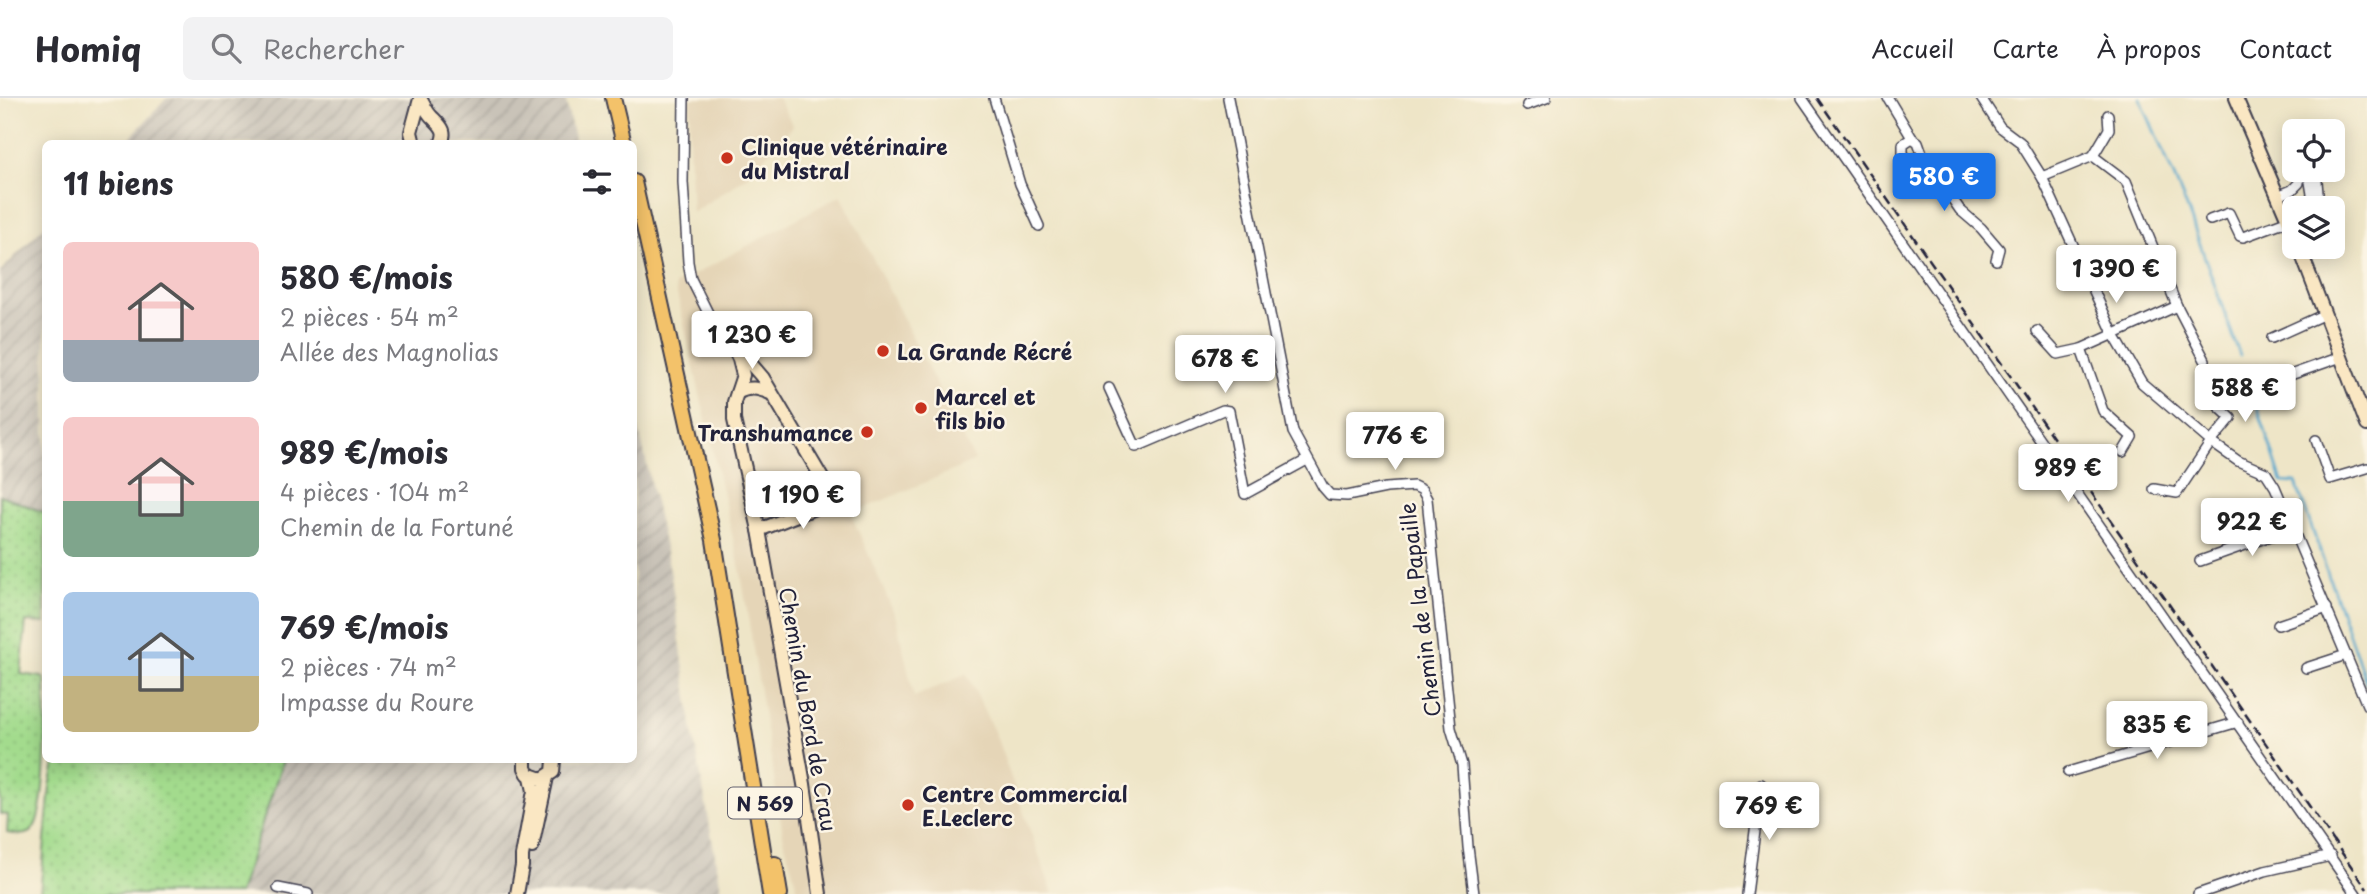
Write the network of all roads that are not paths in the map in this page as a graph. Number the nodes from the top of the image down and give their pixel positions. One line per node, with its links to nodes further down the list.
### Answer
1 (420, 98): 13 (street); 14 (street)
2 (613, 98): 18 (main road)
3 (684, 98): 38 (street, Chemin du Bord de Crau)
4 (994, 98): 30 (street)
5 (1228, 98): 51 (street, Chemin de la Papaille)
6 (1546, 98): 11 (street)
7 (1802, 98): 63 (street)
8 (1888, 98): 15 (street)
9 (1981, 98): 21 (street)
10 (2236, 98): 26 (street)
11 (1527, 105)
12 (2108, 115): 20 (street)
13 (433, 119): 14 (street); 17 (street)
14 (415, 124): 16 (street)
15 (1912, 138): 19 (street); 19 (street)
16 (413, 140)
17 (443, 140)
18 (623, 140)
19 (1923, 156): 32 (street)
20 (2093, 156): 21 (street); 33 (street)
21 (2042, 177): 36 (street)
22 (2300, 182): 26 (street)
23 (2309, 182): 24 (street)
24 (2317, 182)
25 (637, 195): 62 (main road, N 569)
26 (2278, 196): 27 (street)
27 (2282, 205)
28 (2210, 220): 29 (street)
29 (2282, 223)
30 (1038, 226)
31 (2304, 259): 34 (street)
32 (1996, 260)
33 (2178, 306): 36 (street); 41 (street)
34 (2325, 314): 37 (street); 40 (street)
35 (2037, 331): 39 (street)
36 (2114, 335): 39 (street); 49 (street)
37 (2272, 338)
38 (732, 345): 44 (street, Chemin du Bord de Crau); 45 (street, Chemin du Bord de Crau)
39 (2081, 349): 50 (street)
40 (2341, 357): 42 (street); 47 (street)
41 (2205, 360)
42 (2270, 379)
43 (1109, 388): 51 (street)
44 (737, 393): 45 (street); 55 (street, Chemin du Bord de Crau)
45 (771, 393): 55 (street, Chemin du Bord de Crau)
46 (2219, 407): 49 (street)
47 (2367, 425)
48 (2316, 440): 52 (street)
49 (2211, 442): 53 (street); 54 (street)
50 (2123, 452)
51 (1307, 460): 78 (street, Chemin de la Papaille)
52 (2367, 468)
53 (2154, 489)
54 (2293, 528): 56 (street); 57 (street)
55 (759, 530): 77 (street, Chemin du Bord de Crau)
56 (2200, 561)
57 (2327, 608): 58 (street); 59 (street)
58 (2278, 625)
59 (2346, 654): 60 (street); 61 (street)
60 (2306, 668)
61 (2367, 705)
62 (742, 714): 75 (main road, N 569); 76 (main road, N 569)
63 (2238, 722): 66 (street); 70 (street)
64 (525, 763): 67 (street)
65 (554, 763): 68 (street)
66 (2068, 772)
67 (531, 777): 68 (street); 71 (street)
68 (547, 778): 71 (street)
69 (1761, 784): 79 (street)
70 (2331, 856): 80 (street); 81 (street)
71 (522, 866): 74 (street)
72 (278, 888): 73 (street)
73 (308, 894)
74 (517, 894)
75 (770, 894)
76 (780, 894)
77 (820, 894)
78 (1474, 894)
79 (1747, 894)
80 (2198, 894)
81 (2356, 894)

